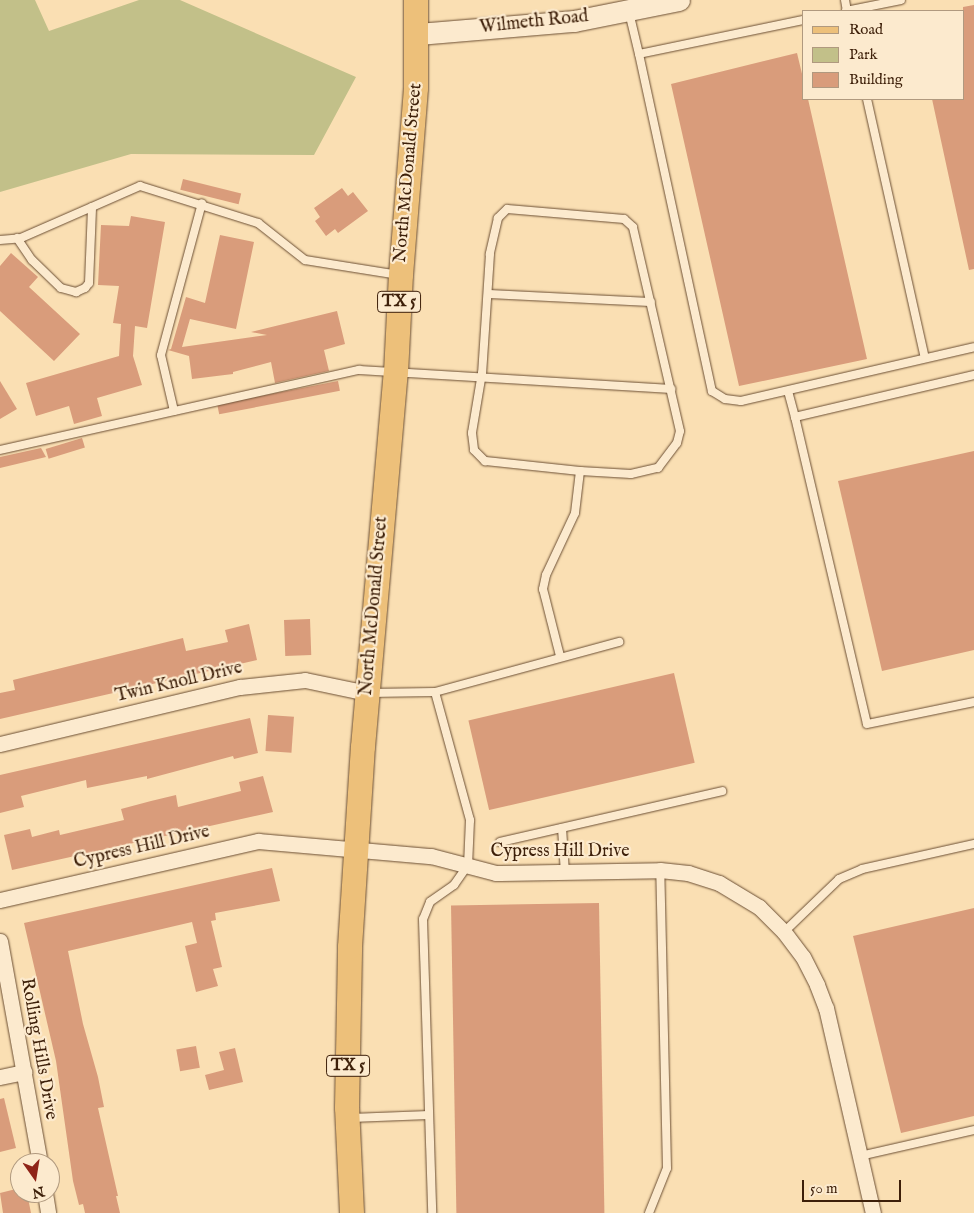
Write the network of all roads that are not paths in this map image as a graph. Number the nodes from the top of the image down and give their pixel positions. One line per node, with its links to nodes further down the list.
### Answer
1 (416, 0): 7 (main road, North McDonald Street / TX 5)
2 (679, 0): 5 (main road, Wilmeth Road)
3 (901, 0): 4 (lane)
4 (852, 10)
5 (629, 11): 7 (main road, Wilmeth Road); 8 (lane)
6 (802, 20): 8 (lane)
7 (418, 34): 14 (main road, North McDonald Street / TX 5)
8 (638, 54): 23 (lane)
9 (867, 100): 18 (lane)
10 (202, 203): 11 (lane); 14 (lane); 24 (lane)
11 (92, 207): 12 (lane); 12 (lane)
12 (17, 238): 13 (lane)
13 (0, 240)
14 (401, 275): 19 (main road, North McDonald Street / TX 5)
15 (488, 294): 16 (lane); 16 (lane); 21 (lane)
16 (651, 302): 22 (lane)
17 (974, 347): 18 (lane)
18 (925, 358): 23 (lane)
19 (396, 373): 21 (lane); 24 (lane); 31 (main road, North McDonald Street / TX 5)
20 (974, 375): 25 (lane)
21 (481, 378): 22 (lane); 27 (lane)
22 (671, 389): 27 (lane)
23 (788, 390): 25 (lane)
24 (174, 411): 26 (lane)
25 (795, 417): 32 (lane)
26 (0, 450)
27 (580, 471): 29 (lane)
28 (619, 642): 29 (lane)
29 (560, 656): 30 (lane)
30 (435, 692): 31 (lane); 39 (lane)
31 (367, 693): 33 (street, Twin Knoll Drive); 38 (main road, North McDonald Street / TX 5)
32 (974, 702)
33 (0, 744)
34 (722, 791): 35 (lane)
35 (562, 828): 36 (lane); 41 (lane)
36 (500, 842)
37 (974, 844): 43 (lane)
38 (357, 850): 39 (street, Cypress Hill Drive); 42 (street, Cypress Hill Drive); 48 (main road, North McDonald Street / TX 5)
39 (468, 865): 41 (street, Cypress Hill Drive); 47 (lane)
40 (660, 870): 41 (street, Cypress Hill Drive); 43 (street, Cypress Hill Drive); 54 (lane)
41 (565, 873)
42 (0, 900)
43 (784, 932): 51 (street, Cypress Hill Drive)
44 (0, 941): 45 (street, Rolling Hills Drive)
45 (24, 1072): 46 (street); 50 (street, Rolling Hills Drive)
46 (0, 1077)
47 (429, 1115): 48 (lane); 53 (lane)
48 (347, 1118): 52 (main road, North McDonald Street / TX 5)
49 (974, 1130): 51 (lane)
50 (38, 1153)
51 (860, 1156): 55 (street, Cypress Hill Drive)
52 (352, 1213)
53 (432, 1213)
54 (649, 1213)
55 (872, 1213)

